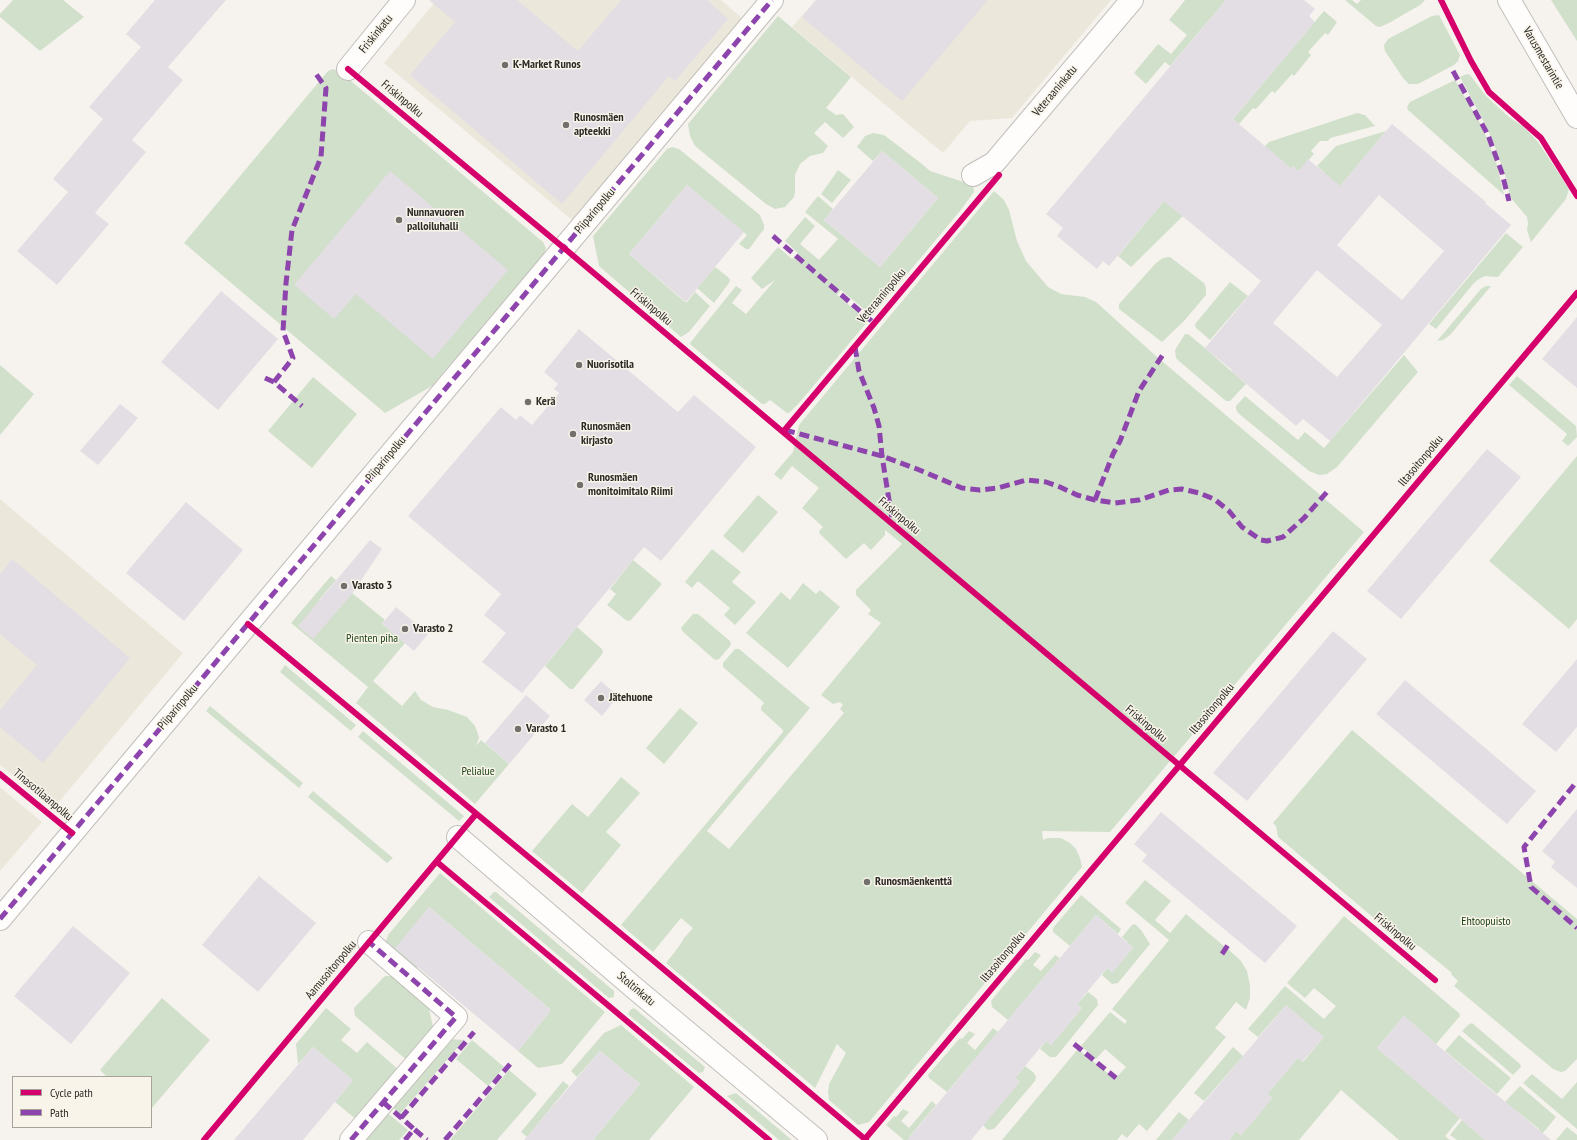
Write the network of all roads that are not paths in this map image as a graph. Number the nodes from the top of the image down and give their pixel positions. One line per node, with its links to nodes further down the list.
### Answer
1 (404, 0): 5 (street, Friskinkatu)
2 (772, 0): 9 (street, Piiparinpolku)
3 (1132, 0): 7 (street, Veteraaninkatu)
4 (1509, 0): 6 (street, Varusmestarintie)
5 (348, 68)
6 (1577, 117)
7 (973, 175)
8 (458, 837): 12 (street, Stoltinkatu)
9 (0, 919)
10 (369, 942): 11 (street)
11 (351, 1140)
12 (816, 1140)

